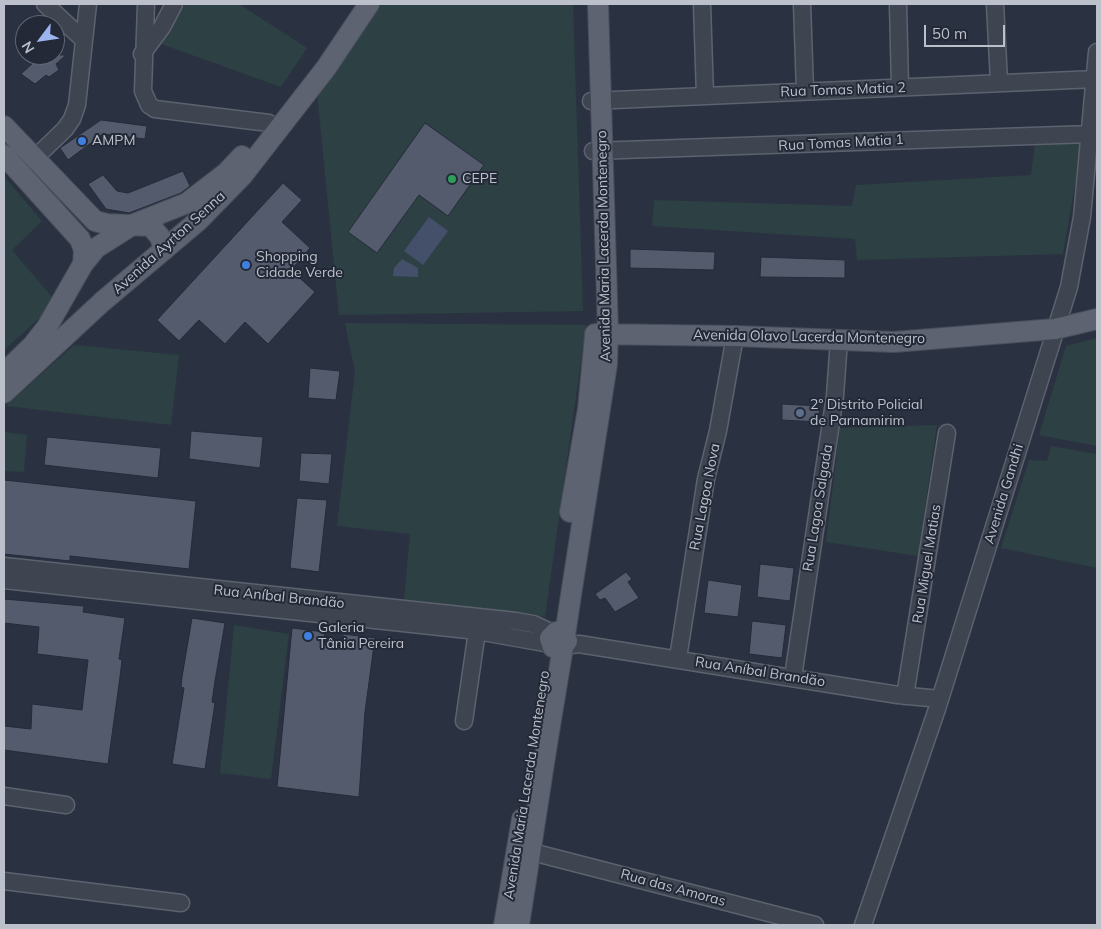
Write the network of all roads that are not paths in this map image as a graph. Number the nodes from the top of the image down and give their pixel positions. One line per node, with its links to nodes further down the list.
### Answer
1 (46, 4): 13 (street)
2 (88, 4): 13 (street)
3 (146, 4): 15 (street)
4 (174, 4): 15 (street)
5 (355, 4): 22 (main road, Avenida Ayrton Senna)
6 (369, 4): 29 (main road, Avenida Ayrton Senna)
7 (589, 4): 21 (main road, Avenida Maria Lacerda Montenegro)
8 (598, 4): 21 (main road, Avenida Maria Lacerda Montenegro)
9 (702, 4): 20 (street)
10 (802, 4): 19 (street)
11 (898, 4): 18 (street)
12 (995, 4): 17 (street)
13 (84, 40): 27 (street)
14 (1097, 52): 16 (street, Avenida Gandhi)
15 (142, 54): 22 (street)
16 (1096, 79): 17 (street, Rua Tomas Matia 2); 24 (street, Avenida Gandhi)
17 (999, 82): 18 (street, Rua Tomas Matia 2)
18 (900, 87): 19 (street, Rua Tomas Matia 2)
19 (805, 91): 20 (street, Rua Tomas Matia 2)
20 (705, 96): 21 (street, Rua Tomas Matia 2)
21 (596, 100): 25 (main road, Avenida Maria Lacerda Montenegro)
22 (269, 123): 28 (main road, Avenida Ayrton Senna)
23 (4, 126): 27 (main road)
24 (1090, 134): 25 (street, Rua Tomas Matia 1); 33 (street, Avenida Gandhi)
25 (598, 151): 34 (main road, Avenida Maria Lacerda Montenegro)
26 (4, 156): 30 (main road)
27 (34, 160): 28 (main road)
28 (134, 224): 29 (main road); 30 (main road, Avenida Ayrton Senna)
29 (164, 250): 31 (main road, Avenida Ayrton Senna)
30 (80, 270): 31 (main road); 37 (main road, Avenida Ayrton Senna)
31 (102, 302): 38 (main road, Avenida Ayrton Senna)
32 (1097, 319): 33 (main road, Avenida Olavo Lacerda Montenegro)
33 (1055, 329): 36 (main road, Avenida Olavo Lacerda Montenegro); 48 (street, Avenida Gandhi)
34 (602, 334): 35 (main road, Avenida Olavo Lacerda Montenegro); 44 (main road, Avenida Maria Lacerda Montenegro)
35 (735, 336): 36 (main road, Avenida Olavo Lacerda Montenegro); 45 (street, Rua Lagoa Nova)
36 (839, 339): 46 (street, Rua Lagoa Salgada)
37 (4, 373)
38 (4, 393)
39 (948, 433): 47 (street, Rua Miguel Matias)
40 (4, 566): 42 (street, Rua Aníbal Brandão)
41 (4, 580): 42 (street, Rua Aníbal Brandão)
42 (160, 591): 43 (street, Rua Aníbal Brandão); 44 (street, Rua Aníbal Brandão)
43 (476, 631): 44 (street, Rua Aníbal Brandão); 49 (street)
44 (561, 640): 45 (street, Rua Aníbal Brandão); 52 (main road, Avenida Maria Lacerda Montenegro); 55 (main road, Avenida Maria Lacerda Montenegro)
45 (678, 658): 46 (street, Rua Aníbal Brandão)
46 (793, 677): 47 (street, Rua Aníbal Brandão)
47 (905, 696): 48 (street, Rua Aníbal Brandão)
48 (940, 699): 58 (street, Avenida Gandhi)
49 (464, 721)
50 (4, 796): 51 (street)
51 (66, 805)
52 (532, 852): 56 (main road, Avenida Maria Lacerda Montenegro); 57 (street, Rua das Amoras)
53 (4, 881): 54 (street)
54 (181, 902)
55 (504, 925)
56 (519, 925)
57 (815, 925)
58 (863, 925)

